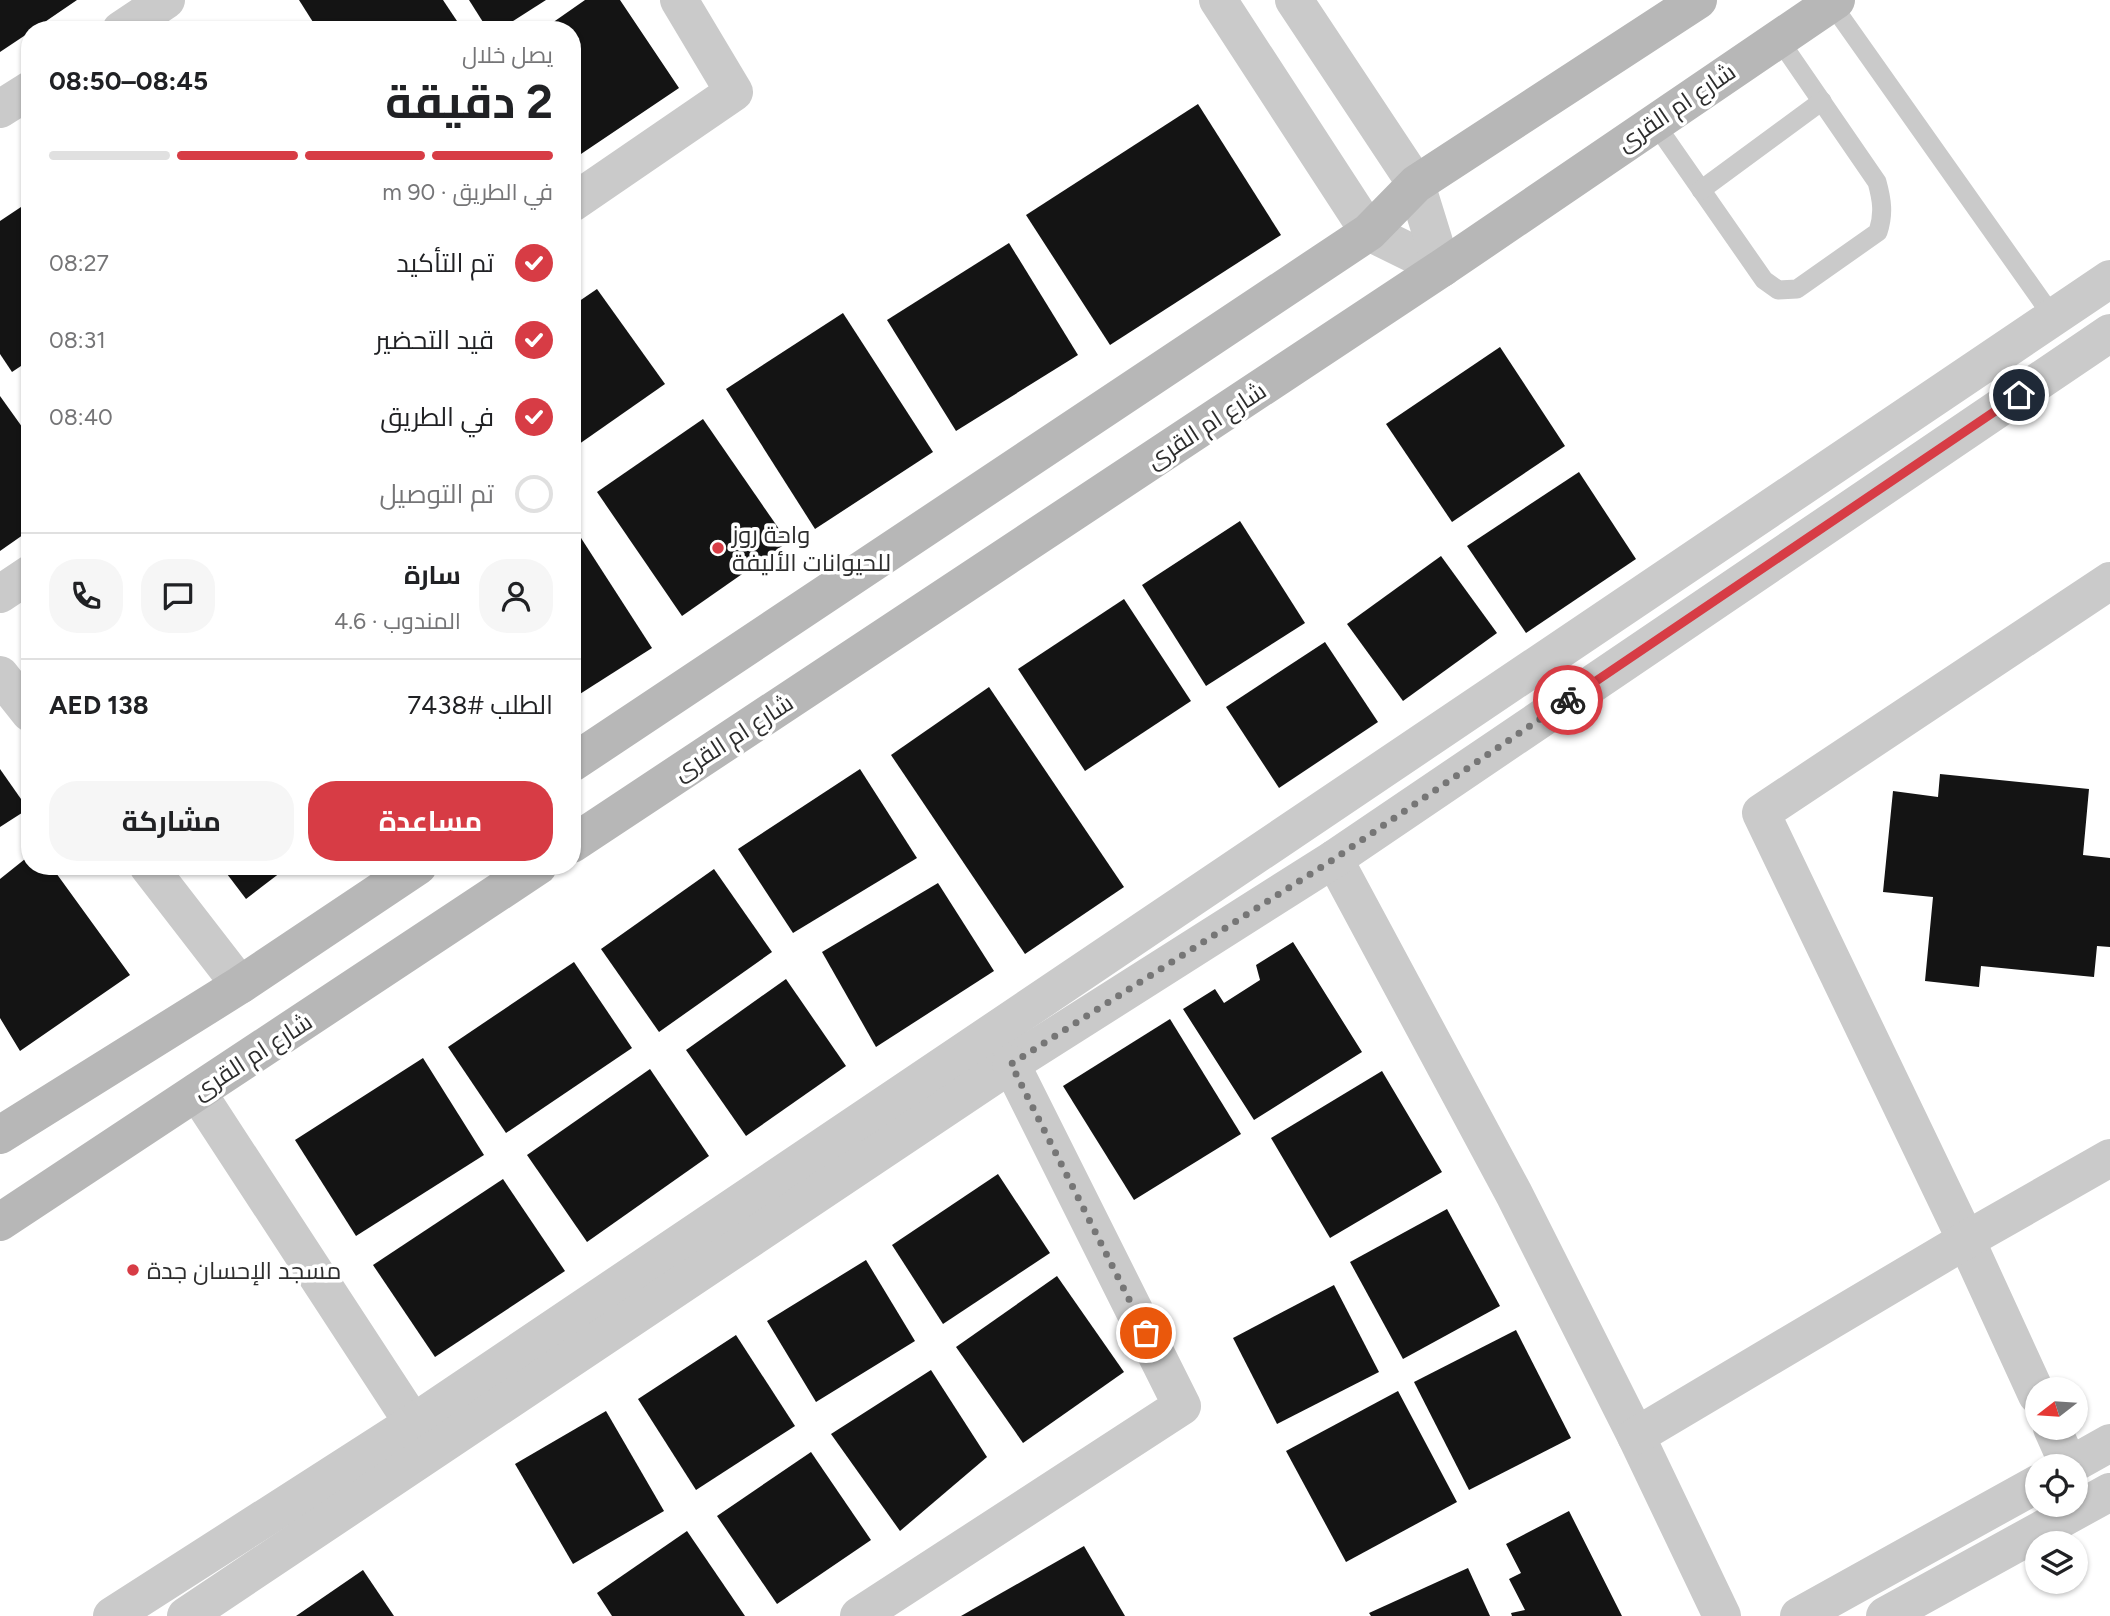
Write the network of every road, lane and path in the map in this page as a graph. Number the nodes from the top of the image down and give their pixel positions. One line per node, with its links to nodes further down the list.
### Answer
1 (166, 0): 7 (street)
2 (679, 0): 15 (street)
3 (1218, 0): 16 (street)
4 (1294, 0): 13 (street)
5 (1698, 0): 13 (main road)
6 (1833, 1): 8 (main road, شارع ام القرى); 19 (lane)
7 (134, 21)
8 (1778, 38): 10 (lane); 12 (main road, شارع ام القرى)
9 (21, 96): 11 (street)
10 (1822, 101): 14 (lane); 14 (lane)
11 (0, 109)
12 (1654, 122): 14 (lane); 17 (main road, شارع ام القرى)
13 (1416, 184): 16 (main road); 17 (street)
14 (1702, 190)
15 (581, 196)
16 (1369, 232): 17 (street); 26 (main road)
17 (1443, 268): 27 (main road, شارع ام القرى)
18 (2110, 279): 19 (street)
19 (2053, 317): 41 (street)
20 (2110, 333): 28 (street)
21 (21, 580): 23 (street)
22 (2110, 581): 38 (street)
23 (0, 594)
24 (0, 675): 25 (street)
25 (21, 702)
26 (581, 757)
27 (581, 838)
28 (1334, 859): 33 (street); 40 (street)
29 (155, 875): 32 (street)
30 (405, 875): 32 (main road)
31 (524, 875): 34 (main road, شارع ام القرى)
32 (240, 985): 35 (main road)
33 (1011, 1064): 41 (street); 48 (street)
34 (197, 1092): 37 (main road, شارع ام القرى); 41 (street)
35 (0, 1135)
36 (2110, 1158): 38 (street)
37 (0, 1222)
38 (1966, 1240): 39 (street); 40 (street)
39 (2029, 1377)
40 (1636, 1436): 49 (street)
41 (425, 1437): 46 (street); 47 (street)
42 (2110, 1443): 43 (street)
43 (2088, 1455)
44 (2025, 1491): 50 (street)
45 (2091, 1492): 51 (street)
46 (112, 1616)
47 (186, 1616)
48 (859, 1616)
49 (1722, 1616)
50 (1799, 1616)
51 (1885, 1616)

